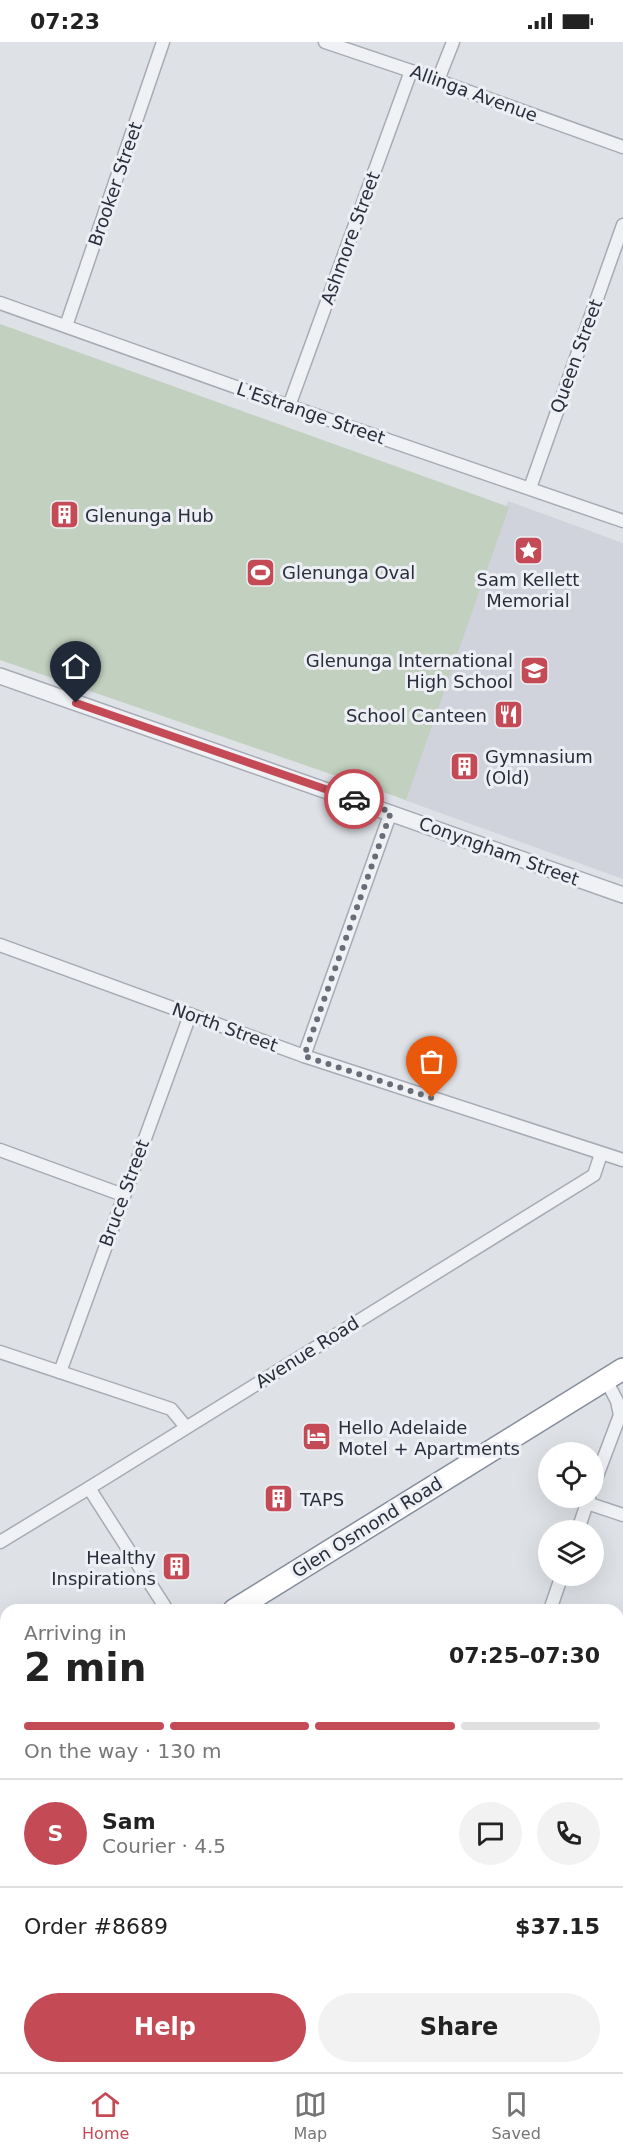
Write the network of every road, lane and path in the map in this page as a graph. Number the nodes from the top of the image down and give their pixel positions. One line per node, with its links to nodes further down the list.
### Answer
1 (163, 42): 9 (street, Brooker Street)
2 (325, 42): 4 (street, Allinga Avenue)
3 (453, 42): 5 (street)
4 (411, 70): 5 (street, Allinga Avenue); 10 (street, Ashmore Street)
5 (438, 80): 6 (street, Allinga Avenue)
6 (623, 147)
7 (623, 225): 11 (street, Queen Street)
8 (0, 303): 9 (street, L'Estrange Street)
9 (66, 326): 10 (street, L'Estrange Street)
10 (289, 406): 11 (street, L'Estrange Street)
11 (530, 488): 12 (street, L'Estrange Street)
12 (623, 520)
13 (0, 676): 14 (street, Conyngham Street)
14 (391, 812): 15 (street, Conyngham Street); 18 (street)
15 (623, 895)
16 (0, 945): 17 (street, North Street)
17 (190, 1015): 18 (street, North Street); 22 (street, Bruce Street)
18 (304, 1056): 20 (street, North Street)
19 (0, 1150): 22 (street)
20 (601, 1154): 21 (street, North Street); 26 (street, Avenue Road)
21 (623, 1160)
22 (123, 1195): 24 (street, Bruce Street)
23 (0, 1352): 24 (street)
24 (60, 1372): 26 (street)
25 (614, 1374): 27 (street); 34 (highway, Glen Osmond Road)
26 (186, 1427): 28 (street, Avenue Road)
27 (604, 1457)
28 (89, 1488): 31 (street, Avenue Road); 33 (street)
29 (604, 1507): 30 (street)
30 (623, 1515)
31 (0, 1542)
32 (558, 1586): 35 (street)
33 (163, 1604)
34 (244, 1604)
35 (552, 1604)

